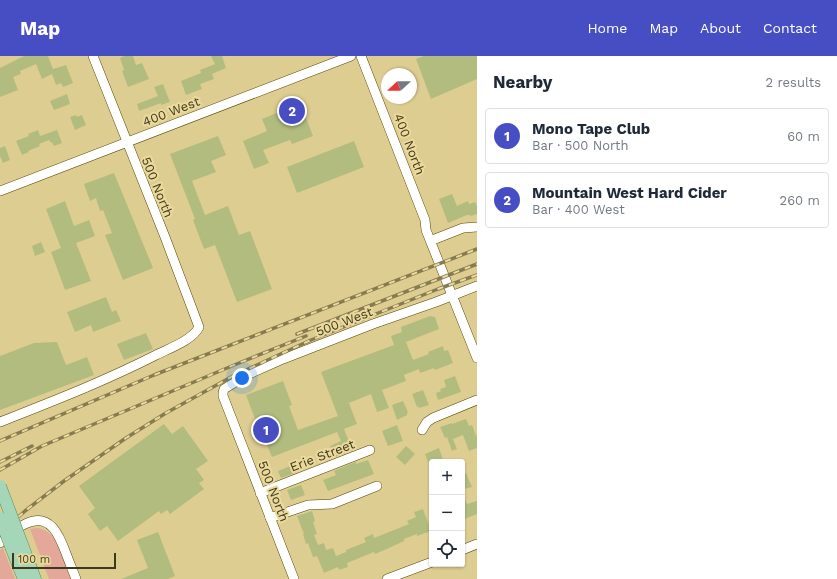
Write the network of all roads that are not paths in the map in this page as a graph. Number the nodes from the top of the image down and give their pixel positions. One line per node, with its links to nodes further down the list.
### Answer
1 (93, 56): 4 (street, 500 North)
2 (351, 56): 4 (street, 400 West)
3 (361, 56): 6 (street, 400 North)
4 (127, 142): 5 (street, 400 West); 14 (street, 500 North)
5 (0, 191)
6 (425, 220): 8 (street, 400 North); 10 (street, 400 North)
7 (477, 227): 8 (street)
8 (435, 238): 10 (street, 400 North)
9 (477, 286): 10 (street, 500 West)
10 (453, 296): 11 (street, 400 North); 12 (street, 500 West)
11 (477, 358)
12 (224, 389): 19 (street, 500 North)
13 (477, 400): 15 (street)
14 (0, 422)
15 (422, 430)
16 (370, 450): 19 (street, Erie Street)
17 (0, 486): 26 (main road, bridge)
18 (377, 486): 21 (street)
19 (260, 493): 21 (street, 500 North)
20 (0, 518): 26 (main road, bridge)
21 (270, 518): 31 (street, 500 North)
22 (0, 543): 30 (street)
23 (477, 544): 24 (street)
24 (465, 549)
25 (429, 563): 27 (street)
26 (24, 565): 28 (main road); 29 (main road)
27 (403, 576): 32 (street)
28 (24, 579)
29 (35, 579)
30 (76, 579)
31 (294, 579)
32 (387, 579)

